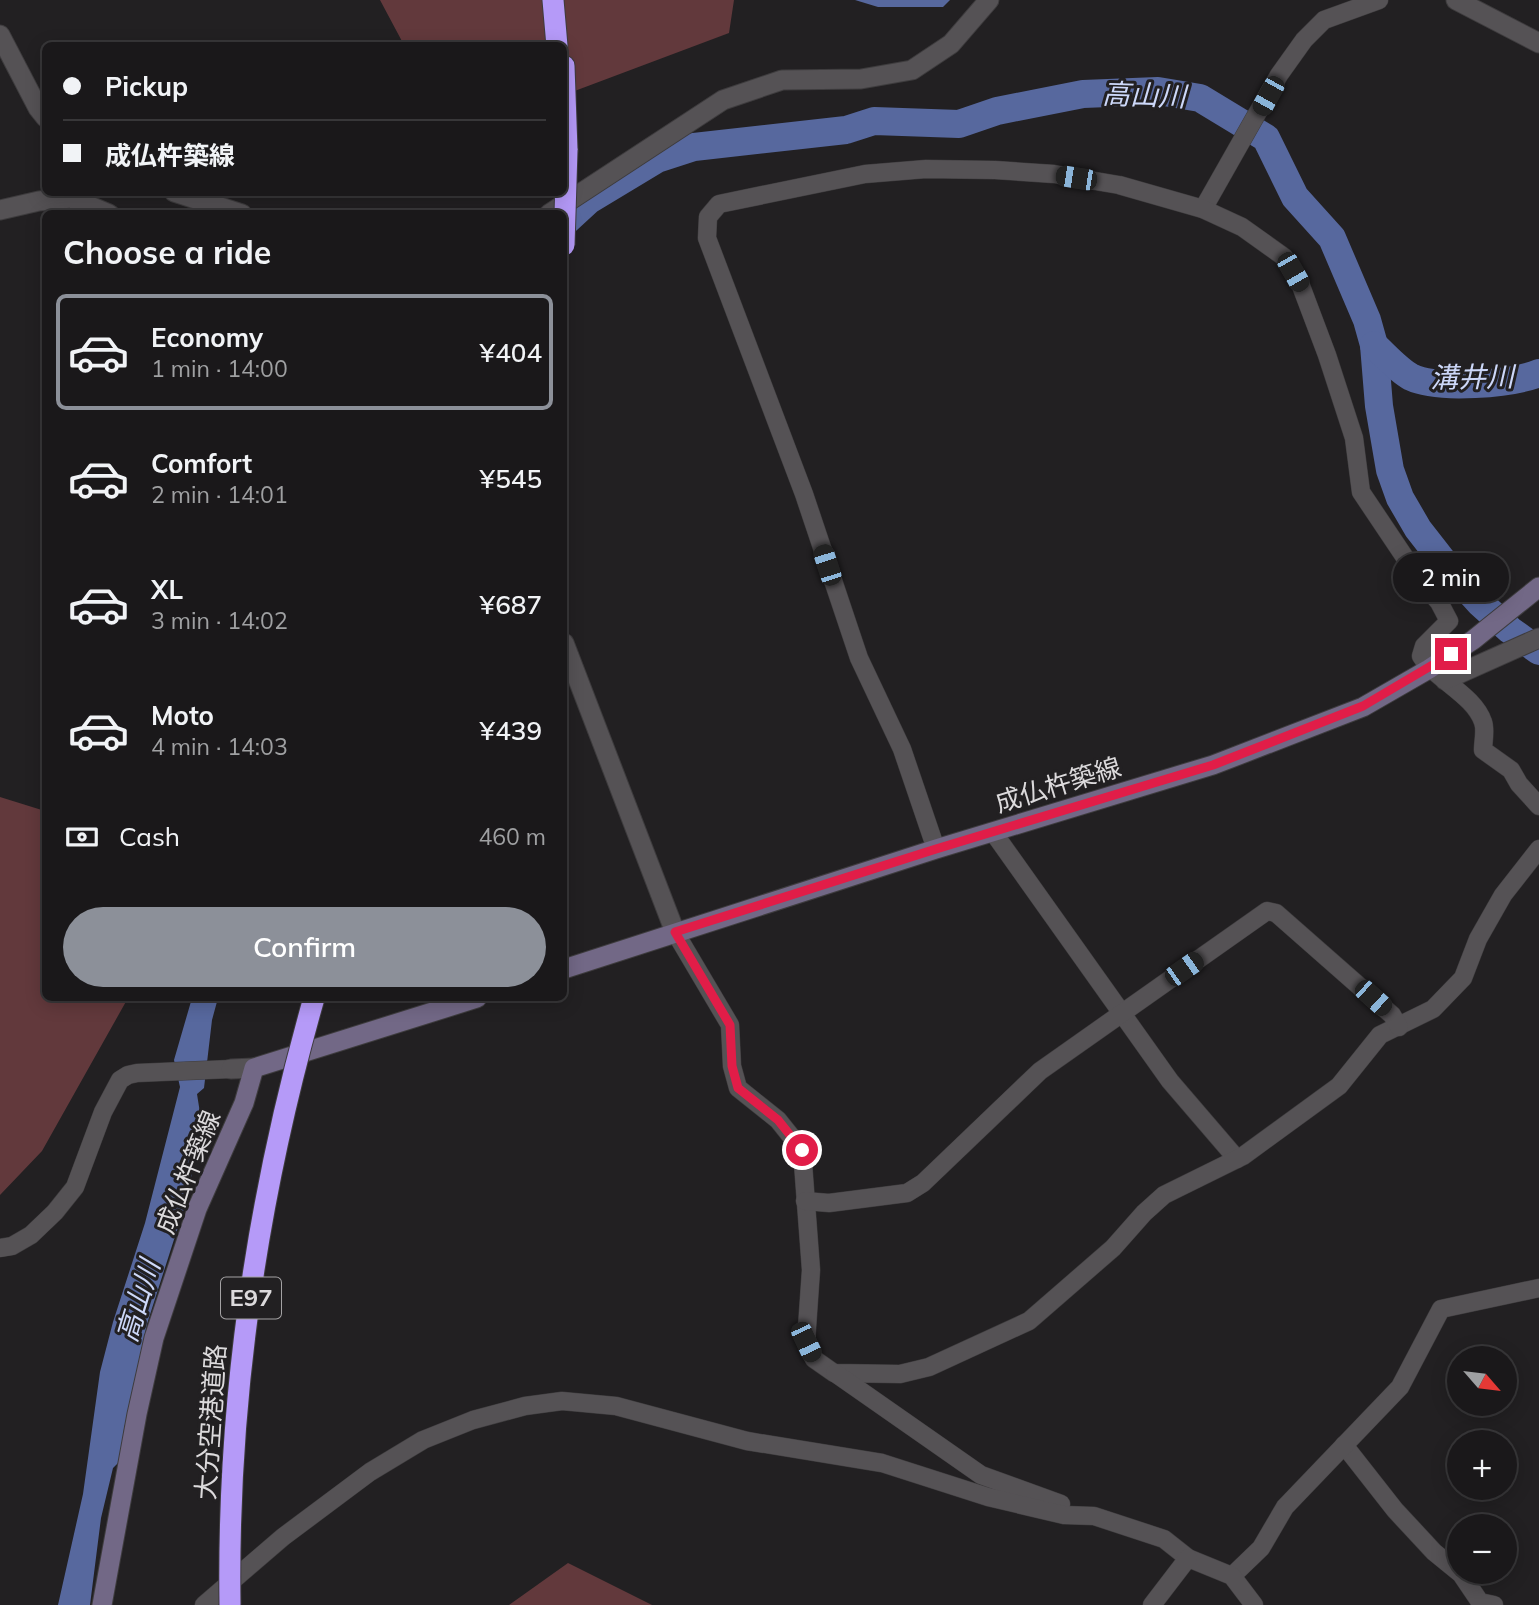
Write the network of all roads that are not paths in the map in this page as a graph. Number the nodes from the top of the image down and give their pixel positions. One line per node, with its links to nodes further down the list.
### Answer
1 (553, 0): 7 (highway)
2 (561, 0): 8 (highway)
3 (989, 0): 16 (street)
4 (1379, 0): 13 (street)
5 (1456, 0): 9 (street)
6 (0, 35): 10 (street)
7 (557, 42)
8 (563, 42)
9 (1539, 43)
10 (42, 113)
11 (184, 196): 12 (street)
12 (217, 209)
13 (1203, 209): 20 (street); 23 (street)
14 (0, 210): 15 (street)
15 (100, 210)
16 (555, 210)
17 (1535, 590): 20 (main road, 成仏杵築線)
18 (1539, 638): 20 (street)
19 (567, 651): 25 (street)
20 (1437, 675): 21 (street); 22 (main road, 成仏杵築線)
21 (1539, 806)
22 (993, 832): 23 (main road, 成仏杵築線); 29 (street)
23 (936, 849): 25 (main road, 成仏杵築線)
24 (1539, 849): 30 (street)
25 (675, 932): 26 (main road, 成仏杵築線); 34 (street)
26 (567, 968)
27 (313, 1001): 44 (highway, 大分空港道路 / E97, bridge)
28 (467, 1001): 31 (main road)
29 (1121, 1013): 30 (street); 33 (street); 34 (street)
30 (1398, 1027): 33 (street)
31 (254, 1068): 32 (street); 42 (main road, 成仏杵築線)
32 (231, 1069): 35 (street)
33 (1237, 1159): 37 (street)
34 (805, 1201): 37 (street)
35 (0, 1248)
36 (1539, 1288): 38 (street)
37 (834, 1373): 39 (street)
38 (1344, 1445): 41 (street); 47 (street)
39 (1094, 1516): 40 (street); 43 (street)
40 (1188, 1558): 41 (street); 45 (street)
41 (1232, 1576): 46 (street)
42 (102, 1605)
43 (204, 1605)
44 (230, 1605)
45 (1152, 1605)
46 (1254, 1605)
47 (1494, 1605)

